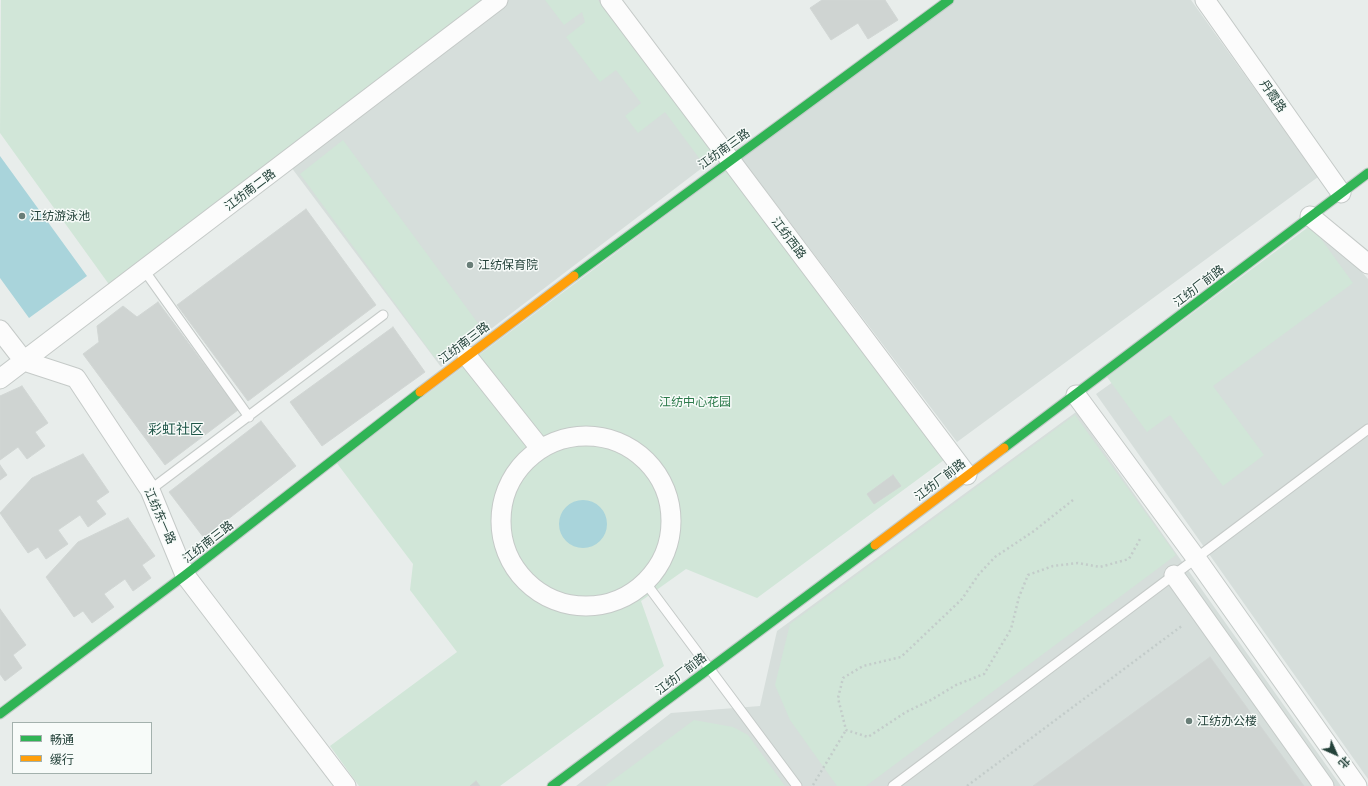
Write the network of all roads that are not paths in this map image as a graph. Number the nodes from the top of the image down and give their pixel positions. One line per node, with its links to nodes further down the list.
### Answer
1 (498, 0): 11 (street, 江纺南二路)
2 (610, 0): 5 (street, 江纺西路)
3 (949, 0): 5 (street, 江纺南三路)
4 (1205, 0): 7 (street, 丹霞路)
5 (730, 160): 14 (street, 江纺南三路); 21 (street, 江纺西路)
6 (1368, 174): 7 (street, 江纺厂前路)
7 (1341, 193): 8 (street, 江纺厂前路)
8 (1315, 212): 9 (street); 10 (street); 17 (street, 江纺厂前路)
9 (1368, 248)
10 (1368, 264)
11 (144, 270): 15 (street, 江纺南二路); 18 (lane)
12 (383, 315): 18 (lane)
13 (0, 330): 15 (street)
14 (467, 356): 20 (street); 24 (street, 江纺南三路)
15 (24, 362): 16 (street, 江纺南二路); 22 (street, 江纺东一路)
16 (0, 379)
17 (1076, 395): 21 (street, 江纺厂前路); 23 (street)
18 (249, 417): 22 (lane)
19 (1368, 429): 23 (lane)
20 (540, 448): 26 (street); 26 (street)
21 (967, 475): 27 (street, 江纺厂前路)
22 (150, 490): 24 (street, 江纺东一路)
23 (1196, 558): 25 (lane); 34 (street)
24 (185, 575): 28 (street, 江纺南三路); 29 (street, 江纺东一路)
25 (1174, 575): 32 (lane); 33 (street)
26 (645, 582): 27 (lane)
27 (708, 669): 30 (street, 江纺厂前路); 31 (lane)
28 (0, 714)
29 (346, 786)
30 (552, 786)
31 (797, 786)
32 (893, 786)
33 (1324, 786)
34 (1357, 786)

